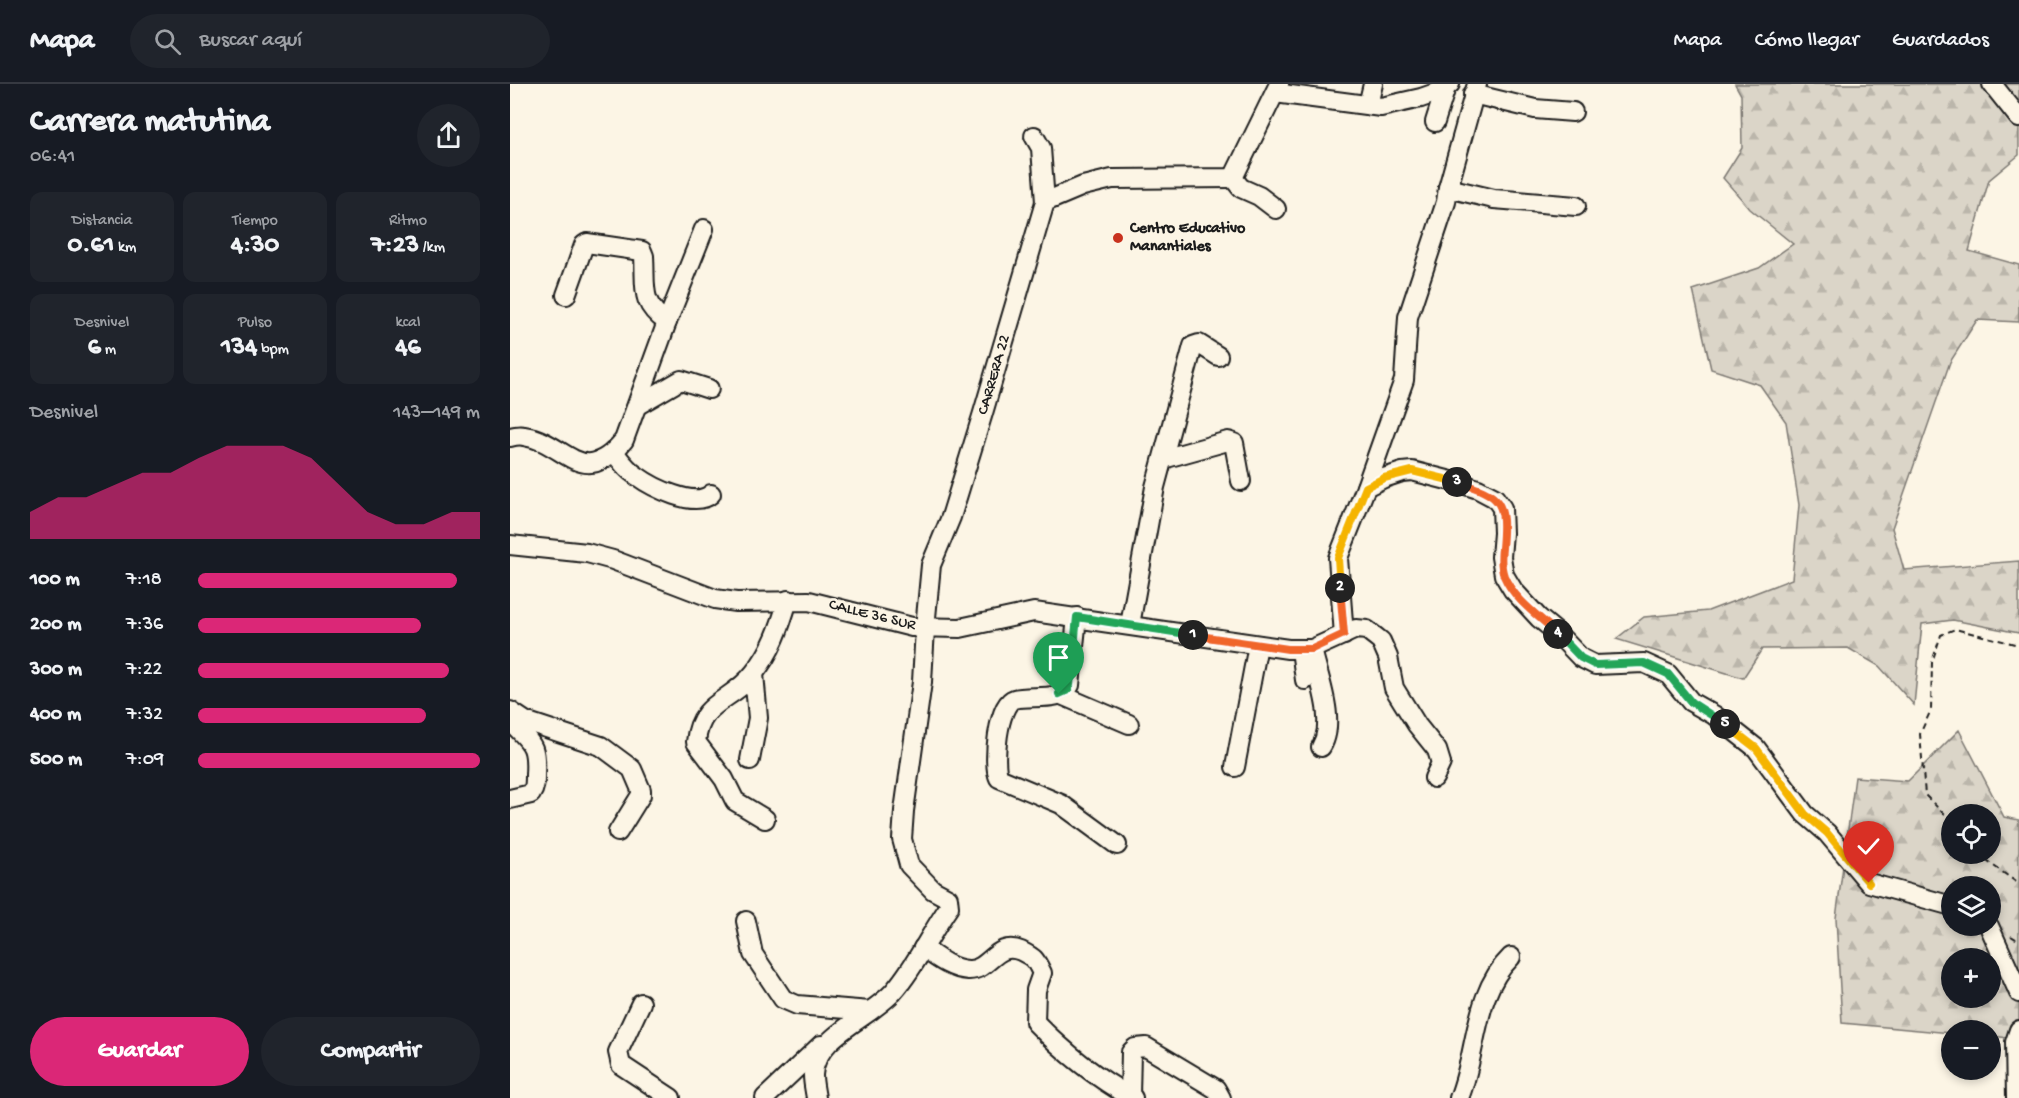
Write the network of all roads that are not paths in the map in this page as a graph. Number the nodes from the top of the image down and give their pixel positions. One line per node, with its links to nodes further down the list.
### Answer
1 (1373, 84): 6 (street)
2 (1992, 84): 8 (street)
3 (1448, 85): 6 (street); 9 (street)
4 (1277, 89): 6 (street); 11 (street)
5 (1475, 89): 7 (street); 12 (street)
6 (1368, 105)
7 (1574, 112)
8 (2019, 118)
9 (1435, 122)
10 (1034, 136): 13 (street)
11 (1233, 178): 13 (street); 15 (street)
12 (1448, 188): 14 (street); 26 (street)
13 (1045, 202): 32 (street, CARRERA 22)
14 (1576, 207)
15 (1276, 209)
16 (704, 229): 18 (street)
17 (566, 295): 18 (street)
18 (667, 322): 21 (street)
19 (1218, 356): 24 (street)
20 (709, 389): 21 (street)
21 (638, 405): 23 (street)
22 (510, 436): 23 (street)
23 (614, 452): 27 (street)
24 (1163, 459): 25 (street); 31 (street)
25 (1241, 481)
26 (1366, 487): 33 (street); 50 (street)
27 (711, 494)
28 (510, 545): 29 (street, CALLE 36 SUR)
29 (788, 600): 32 (street, CALLE 36 SUR); 36 (street)
30 (1077, 617): 31 (street, CALLE 36 SUR); 32 (street, CALLE 36 SUR); 38 (street)
31 (1130, 625): 34 (street, CALLE 36 SUR)
32 (925, 628): 53 (street, CARRERA 22)
33 (1344, 634): 35 (street); 45 (street)
34 (1258, 645): 35 (street, CALLE 36 SUR); 44 (street)
35 (1307, 649): 37 (street); 42 (street)
36 (754, 674): 43 (street); 47 (street)
37 (1305, 680)
38 (1059, 694): 41 (street); 49 (street)
39 (510, 711): 48 (street)
40 (510, 720): 46 (street)
41 (1129, 724)
42 (1321, 747)
43 (750, 760)
44 (1235, 767)
45 (1434, 778)
46 (510, 799)
47 (765, 819)
48 (618, 832)
49 (1117, 845)
50 (1941, 903)
51 (746, 921): 57 (street)
52 (1994, 936): 55 (street)
53 (922, 948): 57 (street); 59 (street)
54 (1511, 957): 64 (street)
55 (2019, 993)
56 (641, 1003): 60 (street)
57 (863, 1010): 61 (street); 62 (street)
58 (2019, 1030): 65 (street)
59 (1131, 1097): 63 (street)
60 (671, 1098)
61 (765, 1098)
62 (816, 1098)
63 (1221, 1098)
64 (1460, 1098)
65 (2016, 1098)

